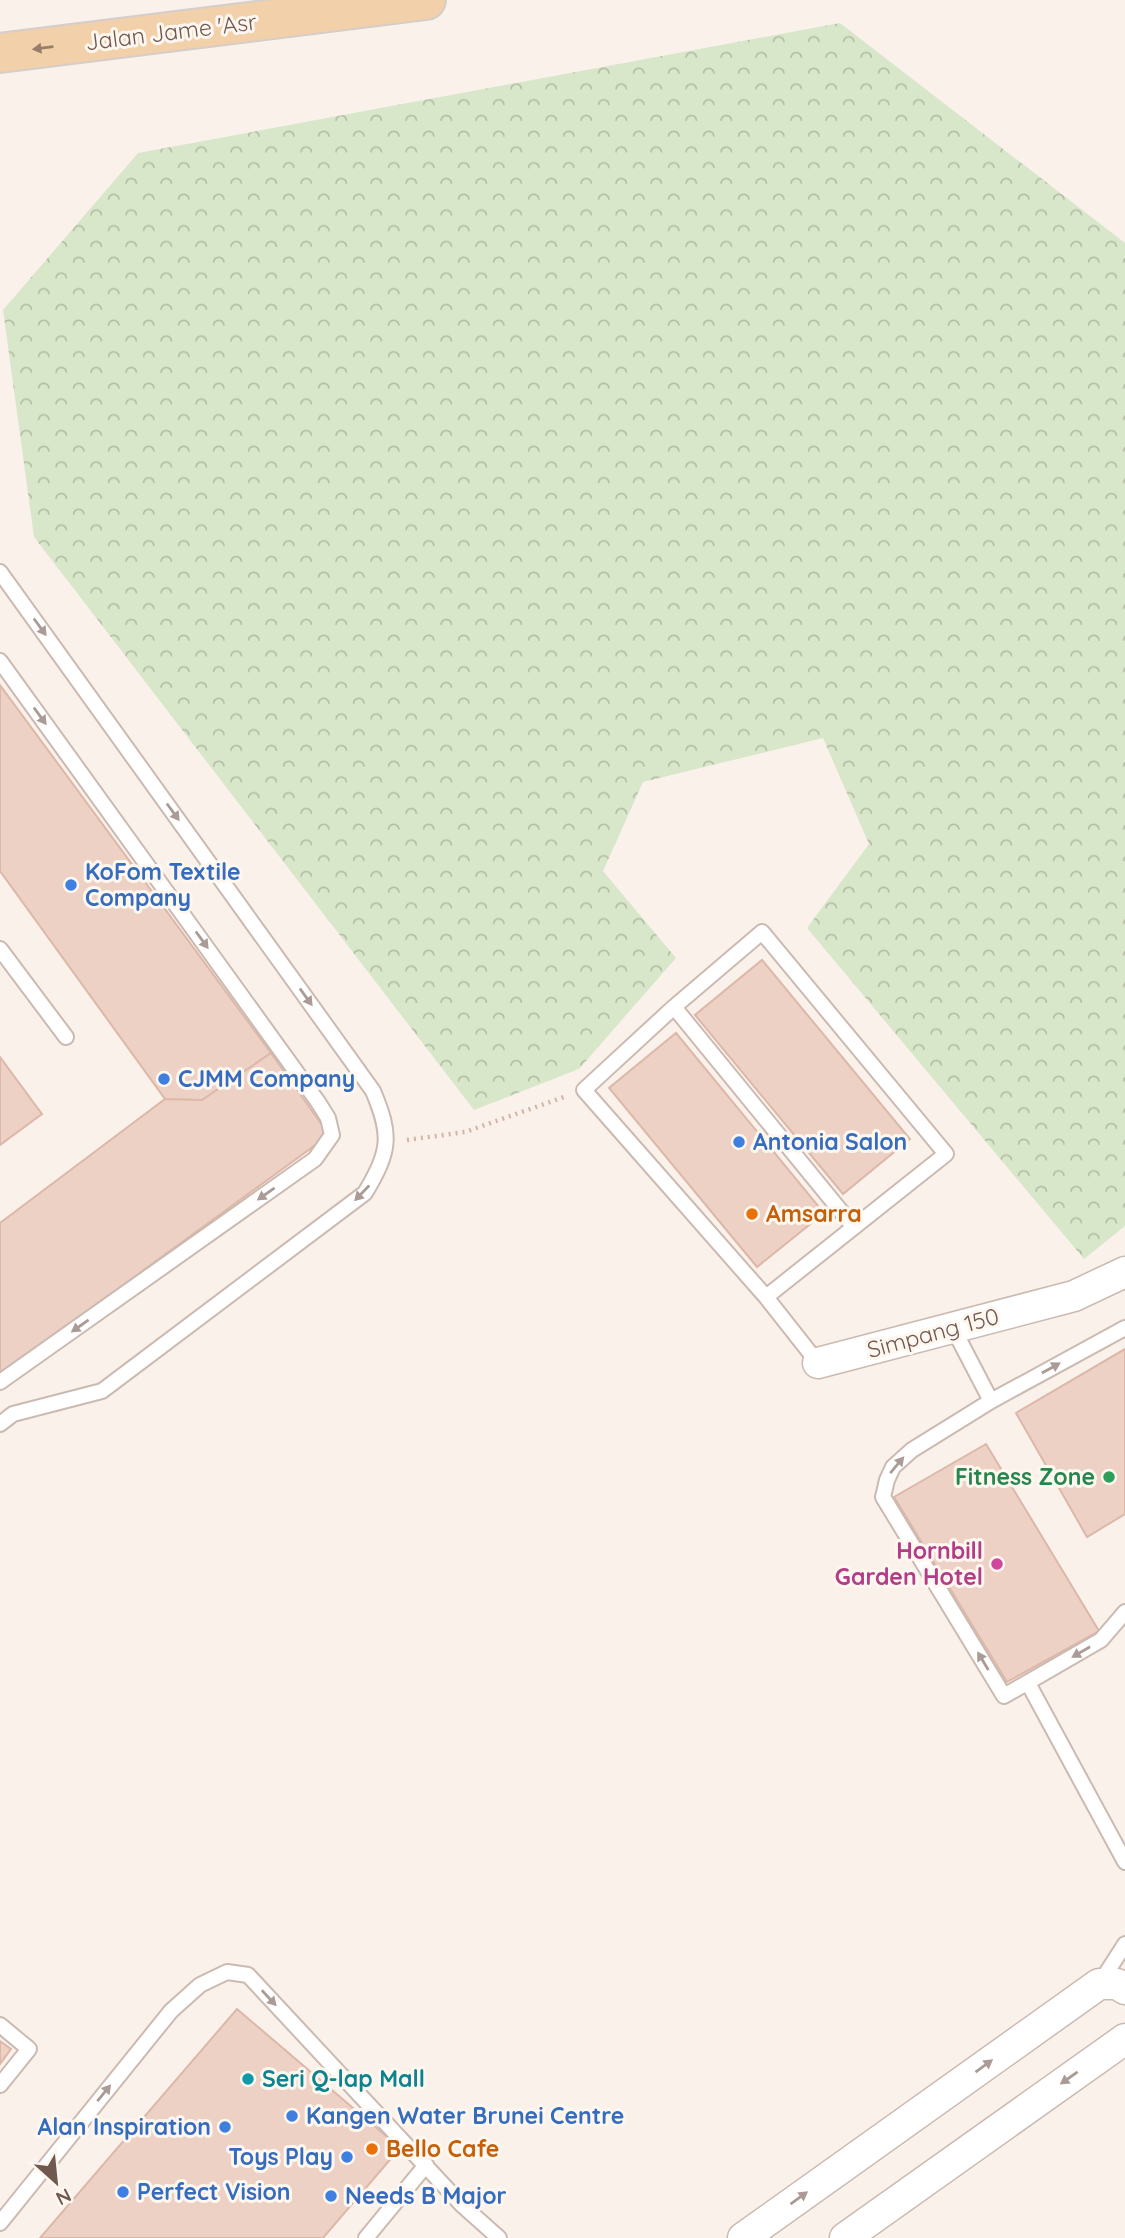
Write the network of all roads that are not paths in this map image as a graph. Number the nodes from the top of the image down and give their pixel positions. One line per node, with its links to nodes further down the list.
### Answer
1 (426, 0): 2 (main road, Jalan Jame 'Asr)
2 (328, 7): 3 (main road, Jalan Jame 'Asr)
3 (280, 9): 4 (main road, Jalan Jame 'Asr, one-way to 4)
4 (0, 53)
5 (0, 572): 18 (lane, one-way to 18)
6 (0, 661): 16 (lane, one-way to 16)
7 (0, 950): 9 (lane)
8 (674, 1007): 10 (lane); 10 (lane); 12 (lane, Simpang 150)
9 (66, 1037)
10 (853, 1226): 12 (lane)
11 (1125, 1272): 13 (street, Simpang 150)
12 (766, 1297): 15 (lane, Simpang 150)
13 (953, 1328): 15 (street, Simpang 150); 17 (lane)
14 (1125, 1328): 17 (lane, one-way to 14)
15 (818, 1363)
16 (0, 1382)
17 (991, 1401): 20 (lane, one-way to 17)
18 (0, 1424)
19 (1125, 1612): 20 (lane, one-way to 20)
20 (1028, 1683): 21 (lane)
21 (1125, 1863)
22 (1125, 1944): 23 (lane)
23 (1112, 1987): 31 (street, one-way to 23)
24 (0, 2025): 26 (lane)
25 (1125, 2039): 32 (street, one-way to 32)
26 (0, 2085)
27 (426, 2165): 28 (lane, one-way to 27); 29 (lane); 30 (lane)
28 (0, 2222)
29 (494, 2237)
30 (366, 2238)
31 (744, 2238)
32 (845, 2238)

